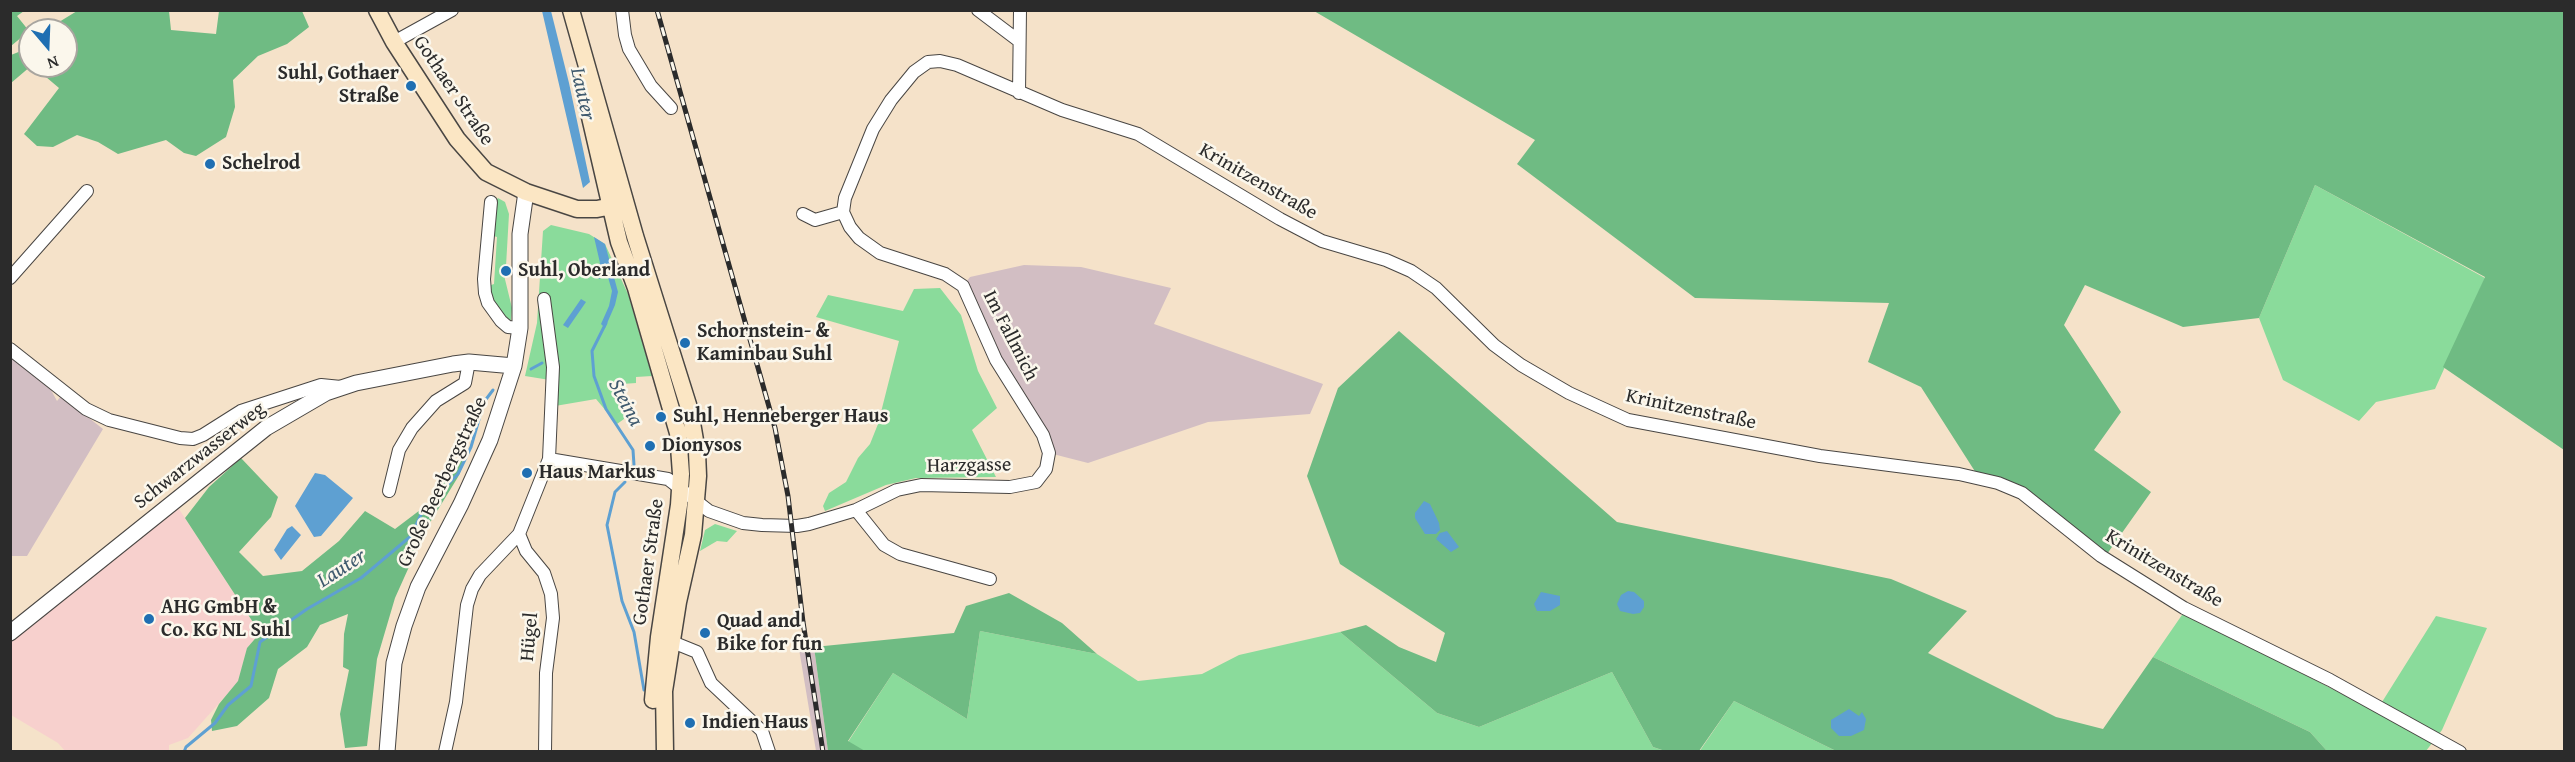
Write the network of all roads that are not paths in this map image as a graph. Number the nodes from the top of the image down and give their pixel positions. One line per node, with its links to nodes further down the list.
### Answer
1 (376, 10): 9 (main road, Gothaer Straße)
2 (452, 10): 9 (street)
3 (562, 10): 15 (main road)
4 (571, 10): 15 (main road)
5 (622, 10): 11 (street)
6 (978, 10): 8 (street)
7 (1020, 10): 8 (street)
8 (1019, 41): 10 (street)
9 (394, 42): 13 (main road, Gothaer Straße)
10 (1019, 93): 16 (street, Krinitzenstraße); 41 (street, Krinitzenstraße)
11 (671, 108)
12 (87, 191): 18 (street)
13 (526, 192): 15 (main road, Gothaer Straße); 20 (street, Große Beerbergstraße)
14 (491, 202): 20 (street)
15 (618, 205): 27 (main road, Gothaer Straße); 29 (main road, Gothaer Straße)
16 (843, 213): 17 (street); 25 (street, Im Fallmich)
17 (803, 214)
18 (10, 278)
19 (544, 299): 26 (street)
20 (520, 328): 23 (street, Große Beerbergstraße)
21 (10, 349): 24 (street)
22 (469, 362): 23 (street, Schwarzwasserweg); 24 (street, Schwarzwasserweg); 28 (street)
23 (514, 366): 35 (street, Große Beerbergstraße)
24 (341, 387): 33 (street, Schwarzwasserweg)
25 (1043, 435): 30 (street, Harzgasse)
26 (549, 459): 27 (street, Harzgasse); 31 (street)
27 (681, 488): 29 (street, Harzgasse); 34 (main road, Gothaer Straße)
28 (389, 491)
29 (697, 502): 30 (street, Harzgasse); 34 (main road, Gothaer Straße)
30 (856, 510): 32 (street)
31 (519, 534): 36 (street); 37 (street, Hügel)
32 (990, 579)
33 (10, 633)
34 (666, 639): 38 (main road, Gothaer Straße); 39 (main road); 40 (street)
35 (387, 752)
36 (445, 752)
37 (545, 752)
38 (658, 752)
39 (665, 752)
40 (769, 752)
41 (2460, 752)

